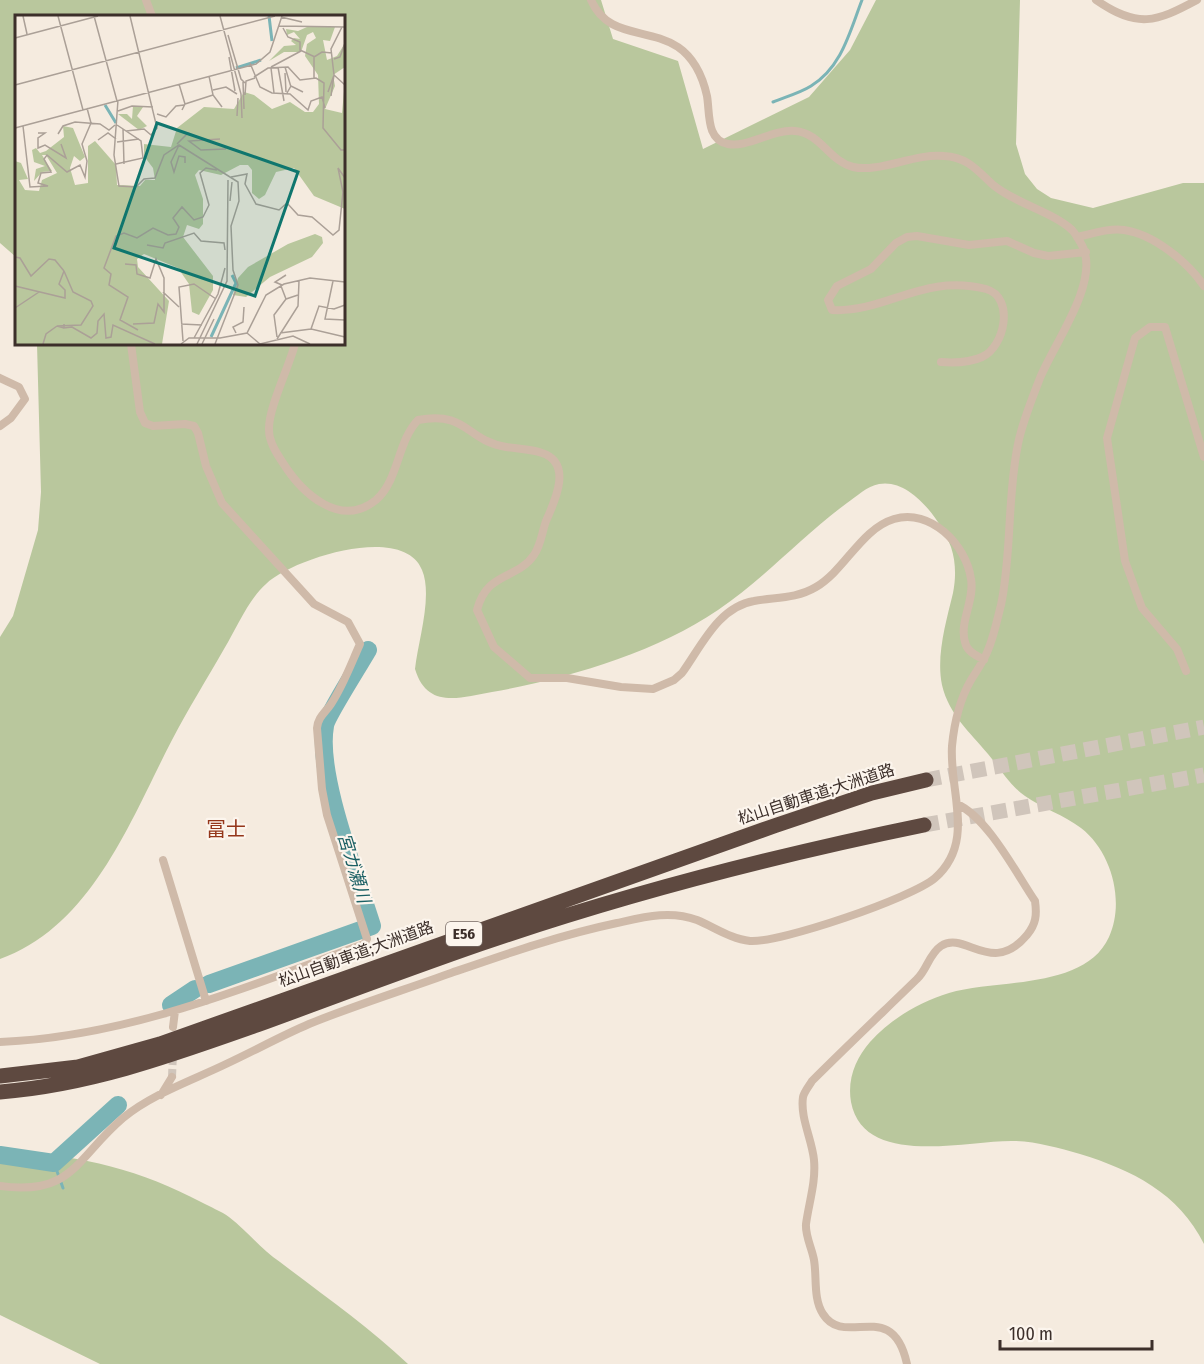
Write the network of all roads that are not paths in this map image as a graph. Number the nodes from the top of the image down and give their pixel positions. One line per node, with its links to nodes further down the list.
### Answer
1 (146, 0): 5 (street)
2 (591, 0): 6 (street)
3 (1096, 0): 4 (street)
4 (1197, 0)
5 (153, 15)
6 (1077, 237): 7 (street); 8 (street)
7 (1086, 252): 11 (street); 16 (street)
8 (1204, 286)
9 (131, 345): 22 (street)
10 (295, 345): 16 (street)
11 (941, 362)
12 (0, 378): 13 (street)
13 (0, 426)
14 (1204, 437): 15 (street)
15 (1203, 455): 17 (street)
16 (984, 660): 19 (street)
17 (1186, 671)
18 (926, 780): 26 (highway, 松山自動車道;大洲道路 / E56)
19 (957, 804): 29 (street); 31 (street)
20 (924, 825): 28 (highway, 松山自動車道;大洲道路 / E56)
21 (163, 860): 22 (street)
22 (206, 1001): 23 (street)
23 (175, 1011): 24 (street); 25 (street)
24 (173, 1027)
25 (0, 1042)
26 (0, 1076)
27 (172, 1077): 29 (street)
28 (0, 1092)
29 (160, 1096): 30 (street)
30 (0, 1186)
31 (907, 1364)

